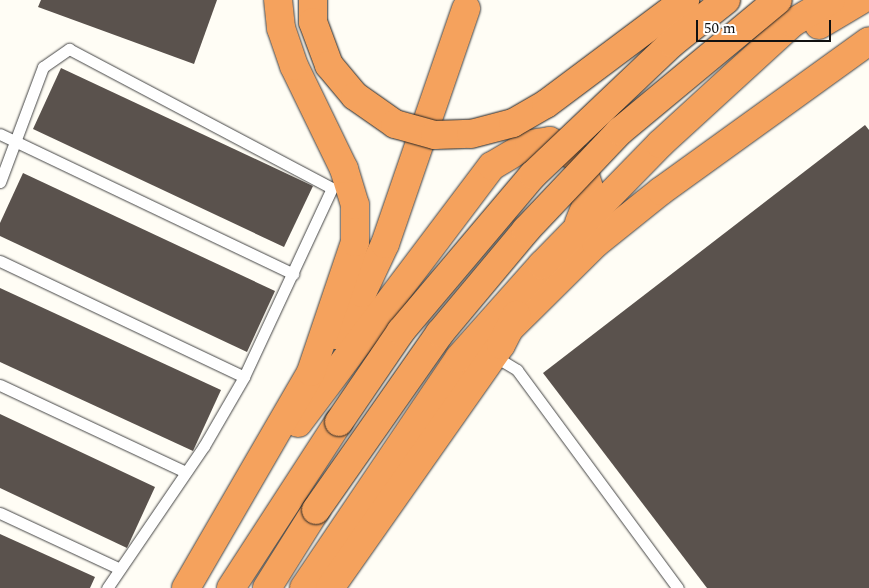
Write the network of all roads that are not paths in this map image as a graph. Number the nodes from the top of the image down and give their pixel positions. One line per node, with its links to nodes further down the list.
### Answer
1 (278, 0): 20 (highway)
2 (312, 0): 3 (highway, bridge)
3 (686, 0)
4 (726, 0): 29 (highway, bridge)
5 (778, 0): 30 (highway, bridge)
6 (831, 0): 13 (highway)
7 (861, 0): 13 (highway)
8 (466, 9): 20 (highway)
9 (869, 41): 18 (highway)
10 (0, 134): 11 (lane)
11 (15, 141): 12 (lane); 17 (lane); 17 (lane)
12 (0, 182)
13 (596, 209): 14 (highway)
14 (576, 229): 16 (highway); 24 (highway)
15 (0, 261): 21 (lane)
16 (536, 271): 18 (highway); 31 (highway)
17 (293, 274): 21 (lane)
18 (508, 330): 19 (highway)
19 (494, 356): 32 (highway); 33 (lane)
20 (311, 372): 24 (highway)
21 (244, 377): 23 (lane)
22 (0, 385): 23 (lane)
23 (186, 472): 26 (lane)
24 (232, 510): 28 (highway)
25 (0, 513): 26 (lane)
26 (120, 569): 27 (lane)
27 (107, 588)
28 (186, 588)
29 (231, 588)
30 (267, 588)
31 (304, 588)
32 (330, 588)
33 (678, 588)

